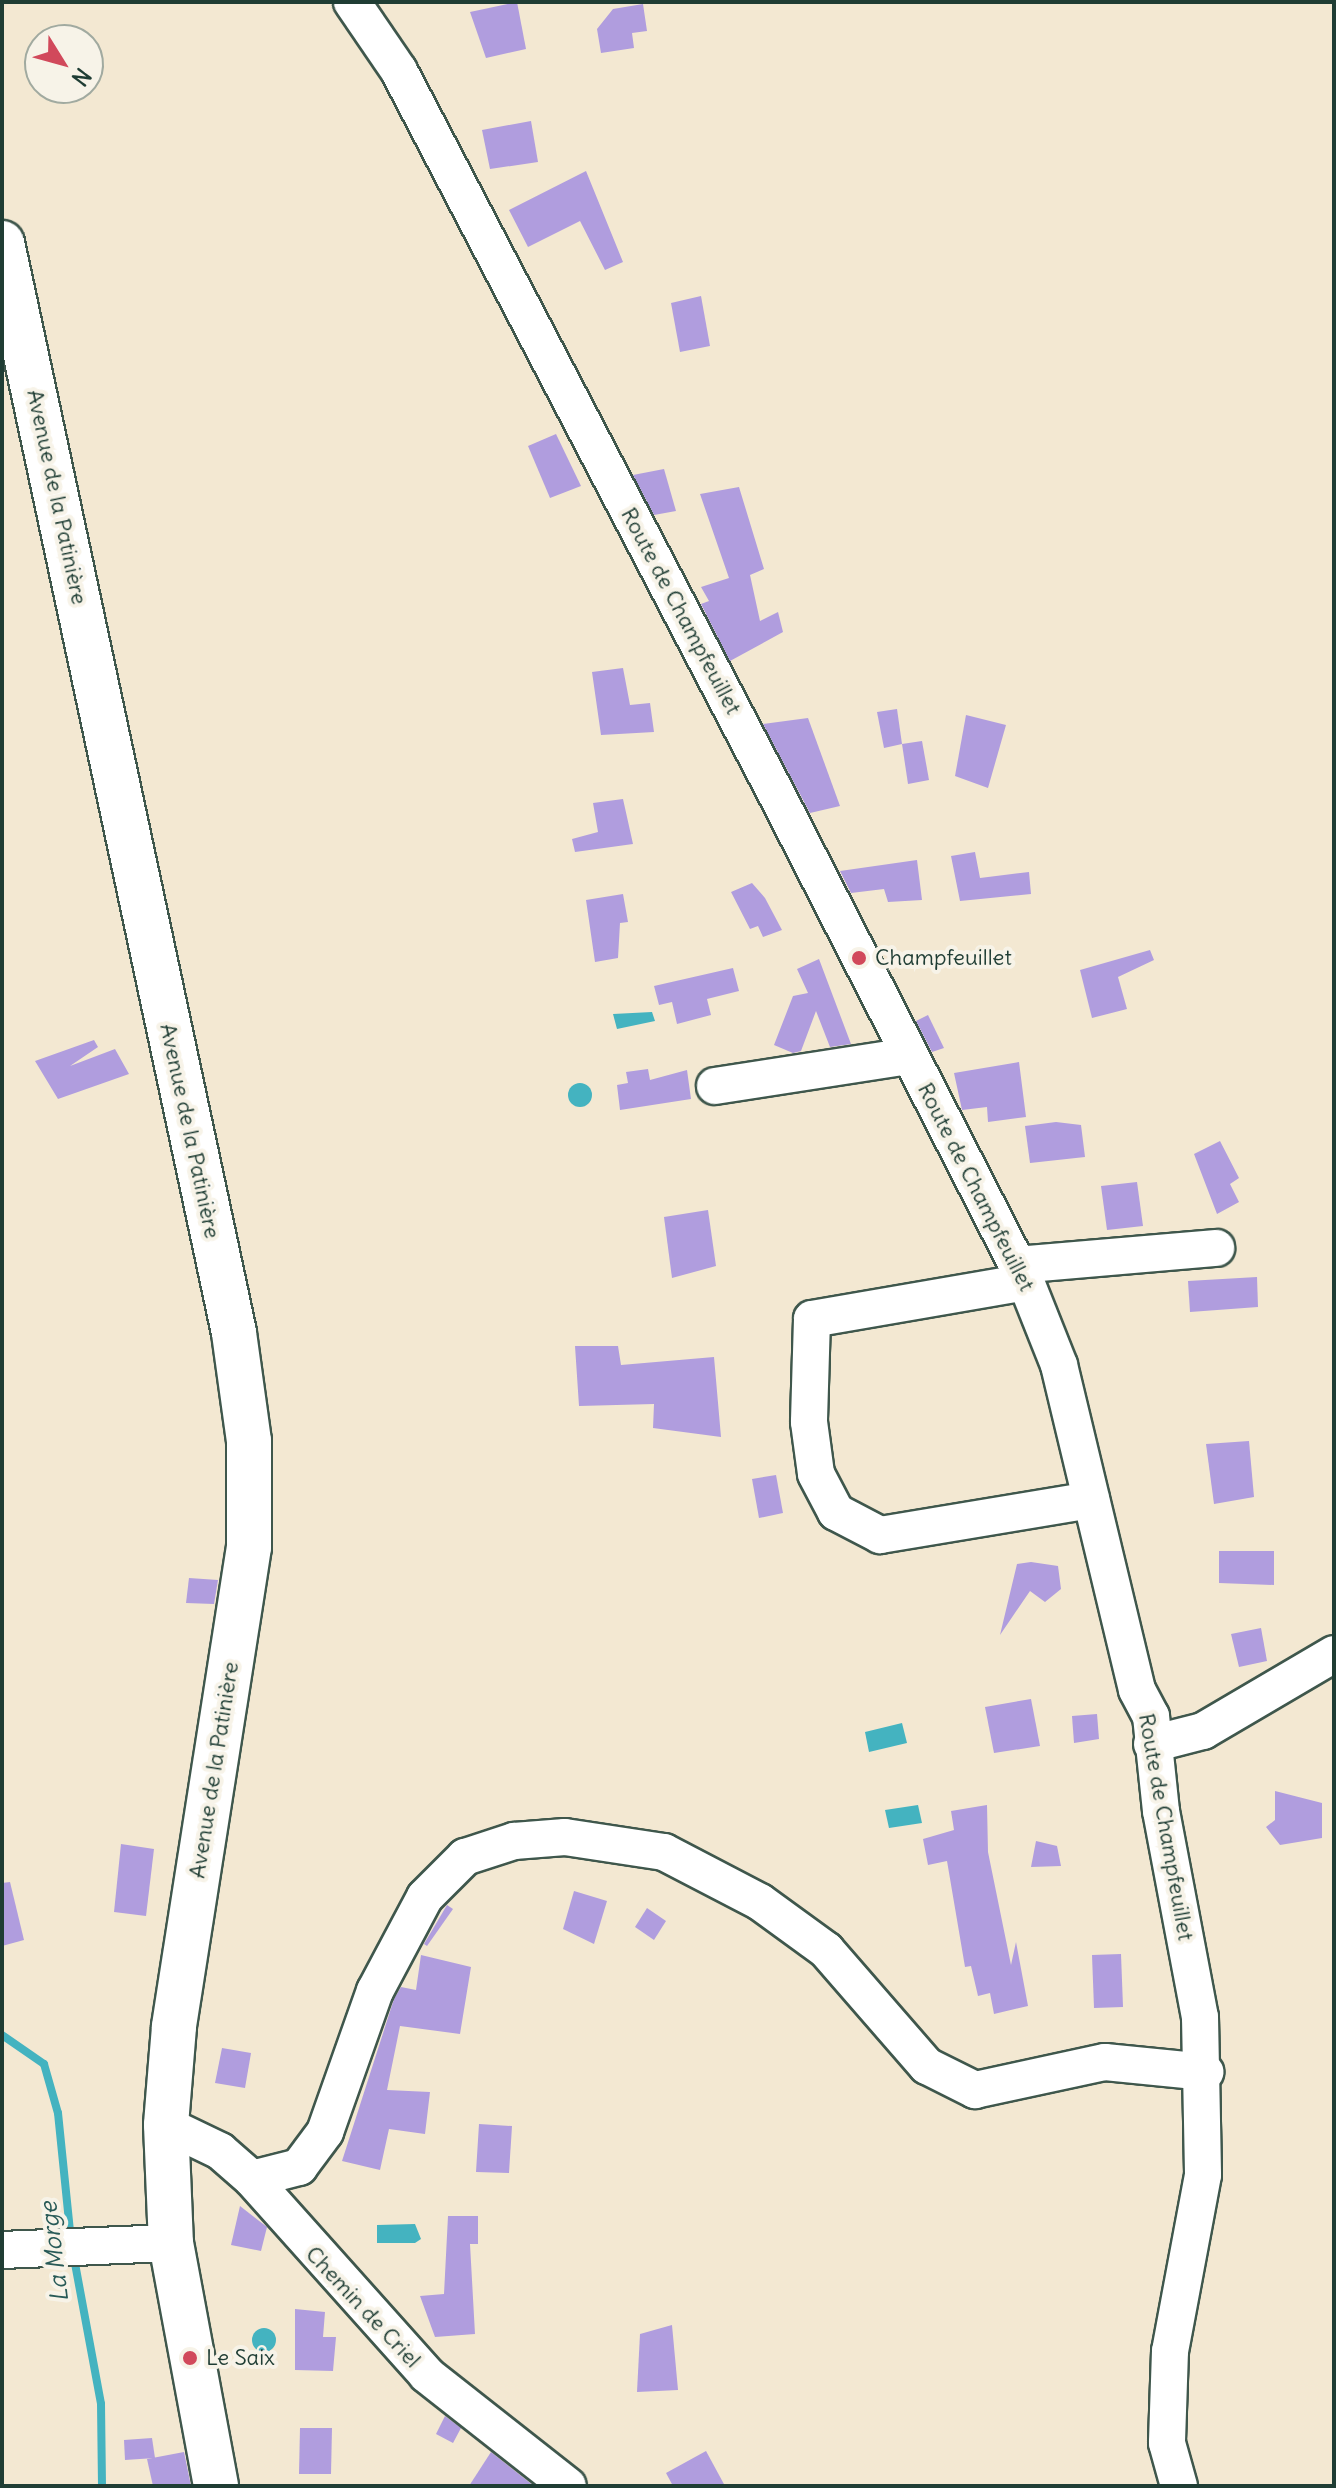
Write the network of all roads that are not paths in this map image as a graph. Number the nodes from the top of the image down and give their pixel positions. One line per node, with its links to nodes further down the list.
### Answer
1 (352, 2): 3 (street, Route de Champfeuillet)
2 (2, 243): 11 (main road, Avenue de la Patinière)
3 (909, 1056): 4 (street); 6 (street, Route de Champfeuillet)
4 (715, 1086)
5 (1216, 1248): 6 (street)
6 (1021, 1273): 7 (street, Route de Champfeuillet); 7 (street)
7 (1091, 1500): 9 (street, Route de Champfeuillet)
8 (1334, 1654): 9 (street)
9 (1152, 1744): 10 (street, Route de Champfeuillet)
10 (1206, 2072): 12 (street); 17 (street, Route de Champfeuillet)
11 (166, 2125): 12 (street, Chemin de Criel); 13 (main road, Avenue de la Patinière)
12 (252, 2179): 16 (street, Chemin de Criel)
13 (171, 2243): 14 (street); 15 (main road, Avenue de la Patinière)
14 (2, 2250)
15 (216, 2486)
16 (568, 2486)
17 (1179, 2486)

